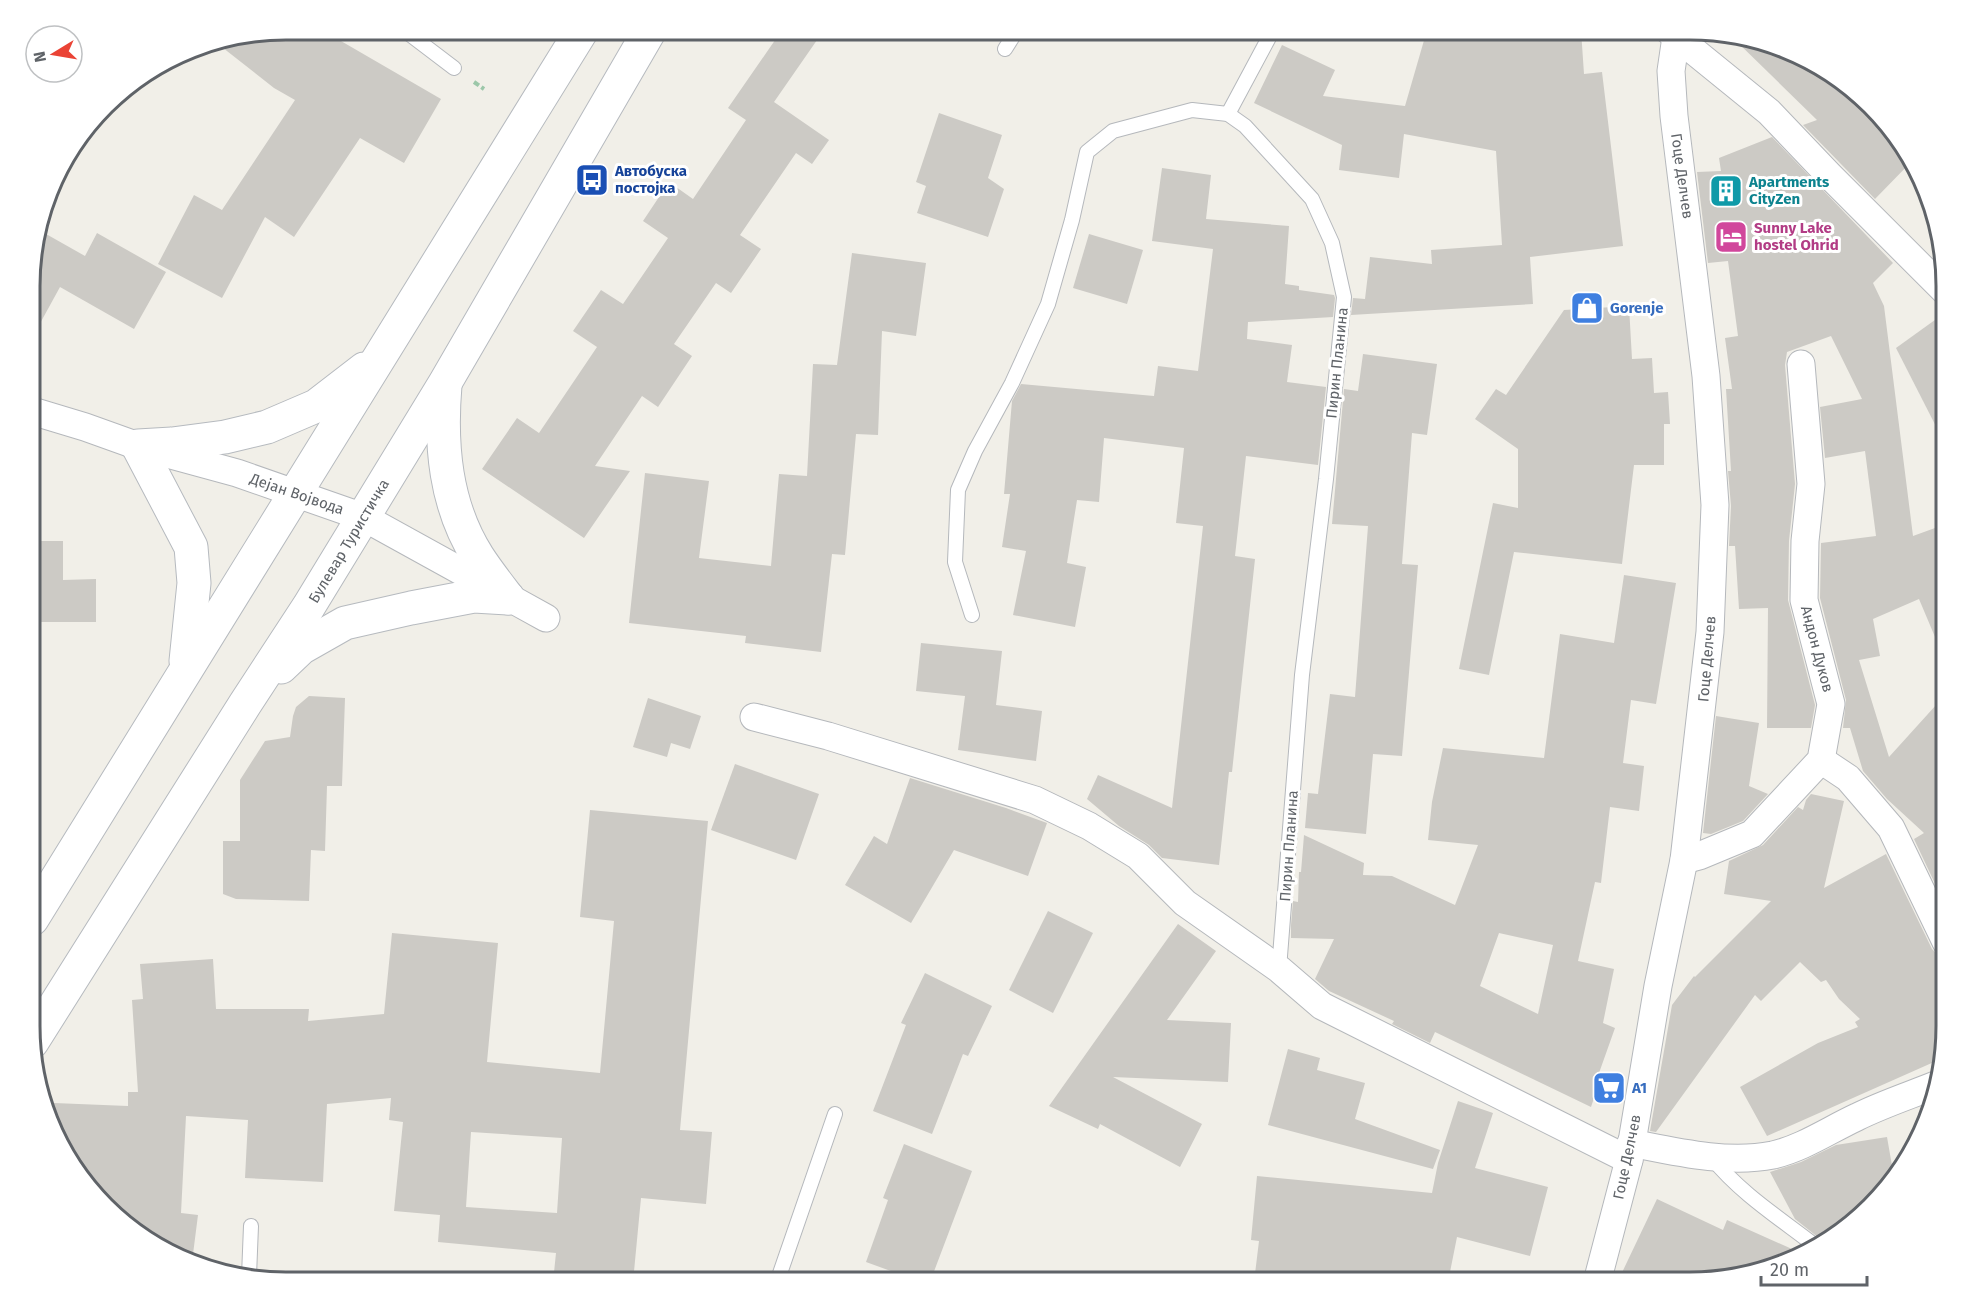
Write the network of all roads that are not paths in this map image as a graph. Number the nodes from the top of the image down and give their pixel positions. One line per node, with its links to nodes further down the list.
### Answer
1 (417, 40): 9 (lane)
2 (576, 40): 12 (main road)
3 (644, 40): 14 (main road, Булевар Туристичка)
4 (1011, 40): 8 (lane)
5 (1268, 40): 10 (lane)
6 (1673, 40): 26 (street, Гоце Делчев)
7 (1684, 40): 11 (street)
8 (1005, 49)
9 (454, 68)
10 (1228, 114): 20 (lane); 29 (lane, Пирин Планина)
11 (1936, 282)
12 (382, 355): 16 (main road); 17 (main road)
13 (1801, 364): 25 (street, Андон Дуков)
14 (445, 383): 18 (main road, Булевар Туристичка); 19 (main road)
15 (40, 413): 16 (street, Дејан Војвода)
16 (138, 446): 17 (street, Дејан Војвода); 22 (main road)
17 (296, 493): 18 (street, Дејан Војвода); 22 (main road)
18 (363, 517): 19 (street, Дејан Војвода); 23 (main road, Булевар Туристичка)
19 (508, 598): 21 (street, Дејан Војвода); 23 (main road)
20 (972, 615)
21 (546, 618)
22 (185, 669): 27 (main road)
23 (245, 704): 30 (main road, Булевар Туристичка)
24 (754, 717): 29 (street)
25 (1821, 760): 26 (street); 28 (street)
26 (1684, 860): 33 (street, Гоце Делчев)
27 (40, 906)
28 (1936, 921)
29 (1280, 969): 33 (street)
30 (40, 1029)
31 (1928, 1088): 34 (street)
32 (835, 1114): 38 (lane)
33 (1630, 1152): 34 (street); 39 (street, Гоце Делчев)
34 (1711, 1156): 36 (lane)
35 (251, 1226): 37 (lane)
36 (1809, 1241)
37 (249, 1268)
38 (780, 1272)
39 (1599, 1272)

